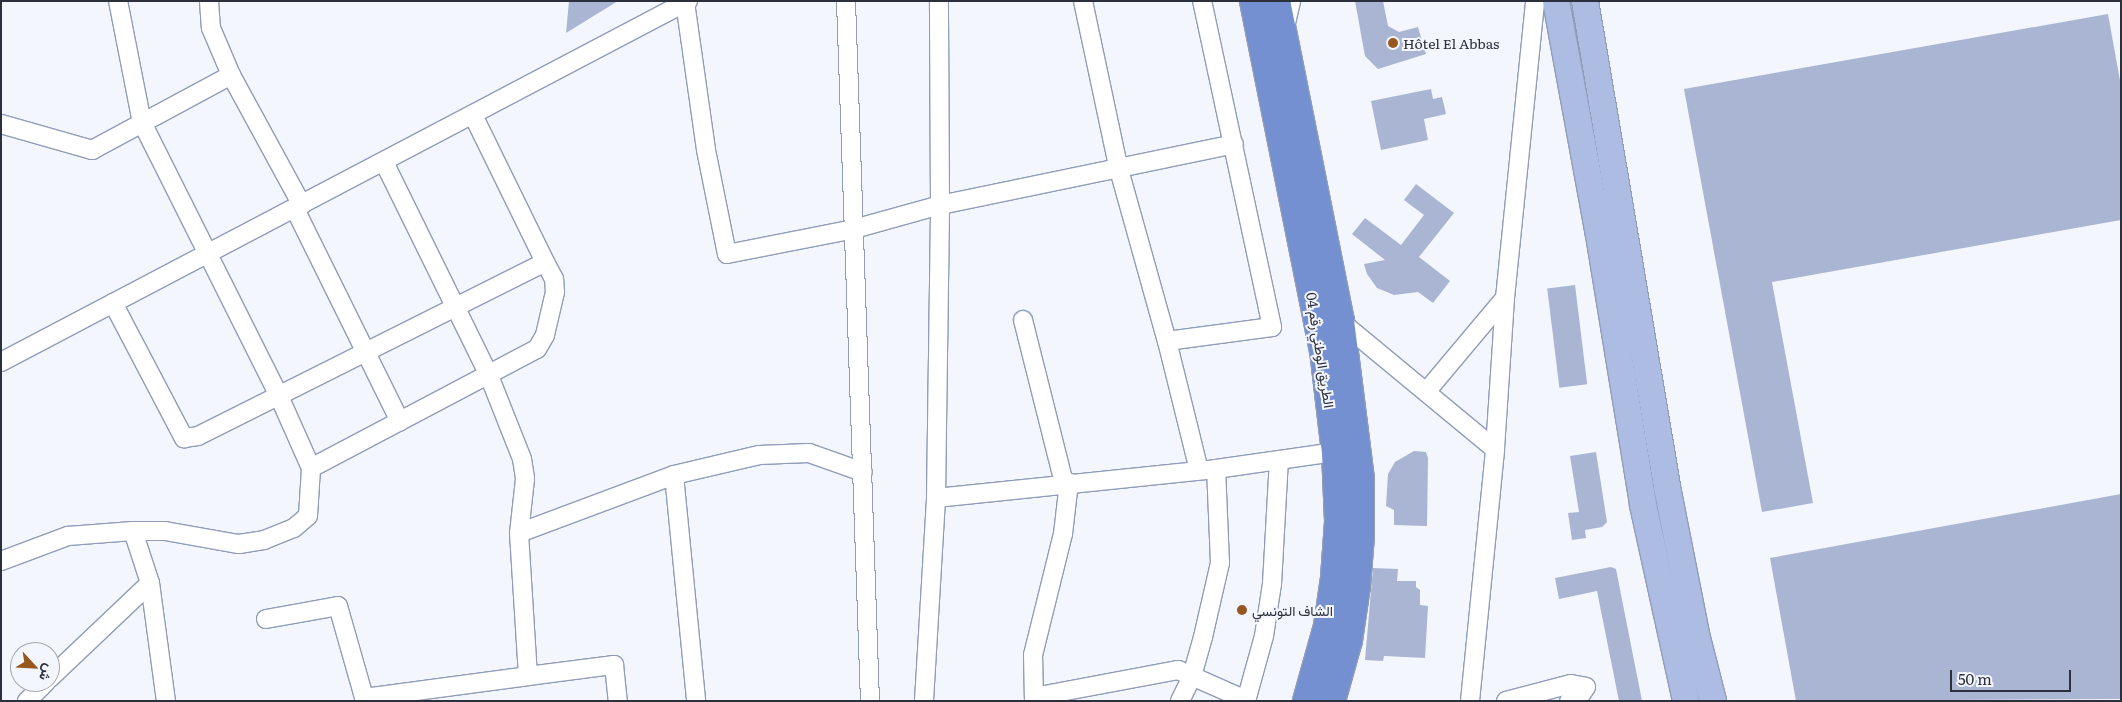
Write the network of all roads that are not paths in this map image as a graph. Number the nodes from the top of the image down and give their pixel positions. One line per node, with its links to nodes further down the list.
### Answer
1 (118, 1): 17 (street)
2 (209, 1): 15 (street)
3 (846, 1): 24 (street)
4 (939, 1): 22 (street)
5 (1083, 1): 21 (street)
6 (1202, 1): 19 (street)
7 (1254, 1): 40 (highway, الطريق الوطني رقم 04)
8 (1276, 1): 14 (highway, الطريق الوطني رقم 04)
9 (1295, 1): 14 (lane)
10 (1535, 1): 27 (street)
11 (1556, 1): 73 (main road)
12 (1585, 1): 74 (main road)
13 (687, 2): 16 (street); 24 (street)
14 (1286, 45): 31 (highway, الطريق الوطني رقم 04)
15 (231, 75): 17 (street); 23 (street)
16 (473, 115): 20 (street); 26 (street)
17 (142, 123): 18 (street); 25 (street)
18 (1, 124)
19 (1234, 144): 21 (street); 32 (street)
20 (384, 162): 23 (street); 29 (street)
21 (1118, 166): 22 (street); 32 (street)
22 (940, 205): 24 (street); 47 (street)
23 (298, 207): 25 (street); 33 (street)
24 (854, 229): 44 (street)
25 (208, 255): 28 (street); 37 (street)
26 (545, 262): 29 (street); 35 (street)
27 (1505, 298): 36 (street); 39 (street)
28 (113, 303): 34 (street); 37 (street)
29 (456, 307): 33 (street); 35 (street)
30 (1023, 320): 46 (street)
31 (1340, 321): 36 (street); 69 (highway, الطريق الوطني رقم 04)
32 (1167, 341): 43 (street)
33 (368, 351): 37 (street); 38 (street)
34 (1, 362)
35 (488, 374): 38 (street); 49 (street)
36 (1426, 392): 39 (street)
37 (278, 394): 42 (street)
38 (400, 421): 42 (street)
39 (1494, 449): 70 (street)
40 (1336, 452): 41 (street); 68 (highway, الطريق الوطني رقم 04)
41 (1279, 460): 43 (street); 67 (street)
42 (311, 468): 48 (street)
43 (1207, 469): 46 (street); 55 (street)
44 (863, 472): 45 (street); 64 (street)
45 (674, 475): 49 (street); 63 (street)
46 (1066, 482): 47 (street); 59 (street)
47 (936, 498): 65 (street)
48 (133, 531): 50 (street); 51 (street)
49 (519, 533): 54 (street)
50 (1, 560)
51 (150, 583): 53 (street); 61 (street)
52 (266, 619): 58 (street)
53 (60, 668)
54 (528, 676): 57 (street); 62 (street)
55 (1192, 676): 59 (street); 66 (street); 67 (street)
56 (36, 692): 60 (street)
57 (440, 694): 58 (street)
58 (365, 699)
59 (1034, 699)
60 (27, 701)
61 (166, 701)
62 (618, 701)
63 (696, 701)
64 (870, 701)
65 (924, 701)
66 (1180, 701)
67 (1246, 701)
68 (1307, 701)
69 (1331, 701)
70 (1470, 701)
71 (1506, 701): 72 (street)
72 (1569, 701)
73 (1686, 701)
74 (1713, 701)

